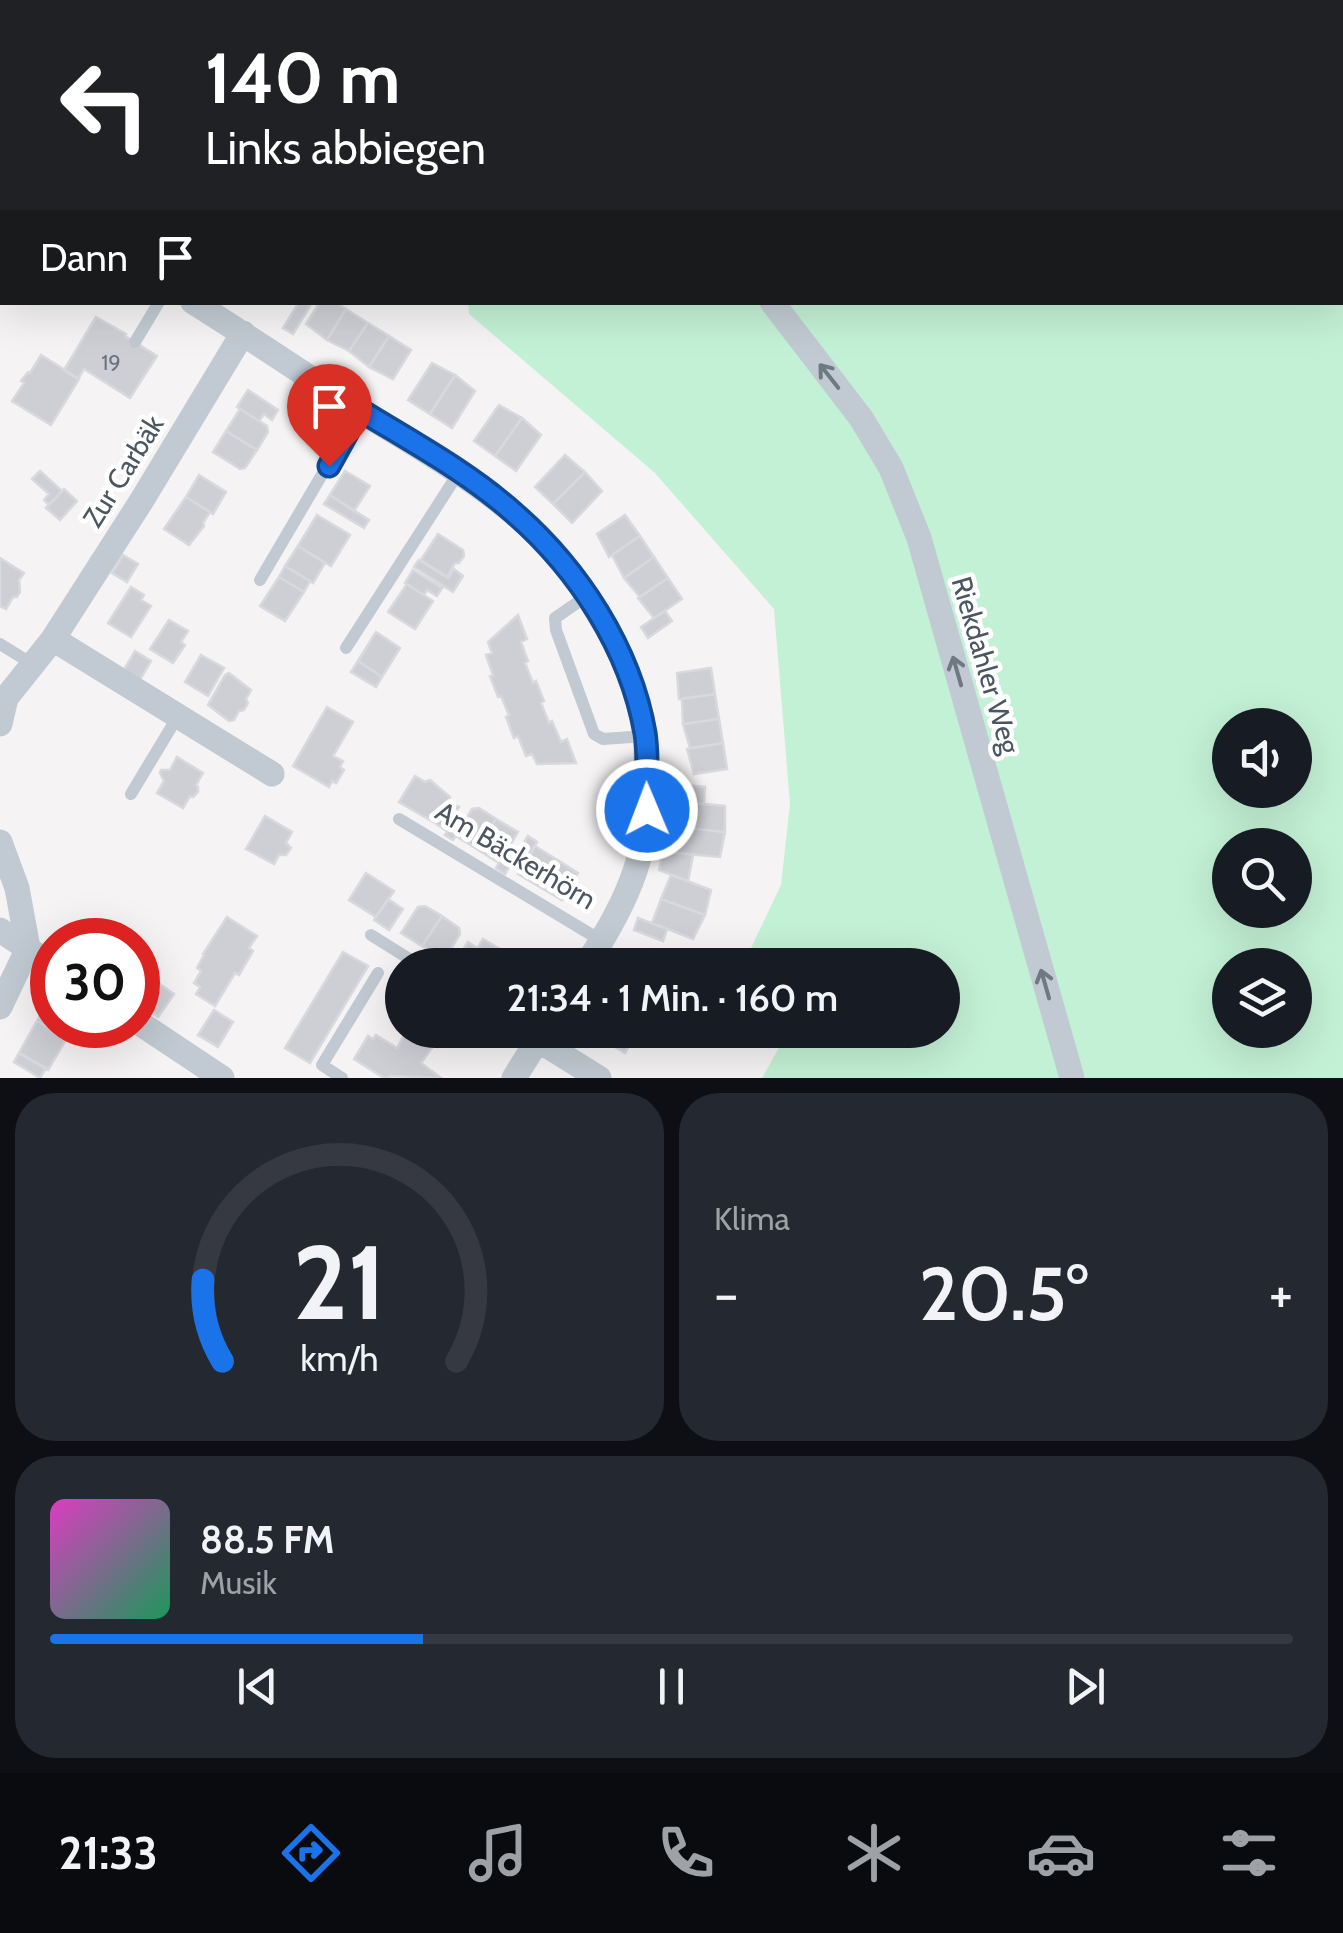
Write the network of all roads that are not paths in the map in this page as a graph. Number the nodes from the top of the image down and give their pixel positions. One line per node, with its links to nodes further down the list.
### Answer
1 (157, 305): 5 (lane)
2 (198, 305): 4 (street, Am Bäckerhörn)
3 (774, 305): 36 (street, Riekdahler Weg, one-way to 3)
4 (243, 333): 6 (street, Am Bäckerhörn); 10 (street, Zur Carbäk)
5 (135, 342)
6 (360, 410): 7 (street, Am Bäckerhörn); 8 (lane)
7 (458, 472): 9 (street, Am Bäckerhörn); 12 (lane)
8 (260, 580)
9 (587, 596): 16 (street, Am Bäckerhörn); 16 (lane)
10 (53, 639): 13 (street, Zur Carbäk); 14 (street)
11 (0, 644): 13 (lane)
12 (346, 648)
13 (34, 665): 15 (street, Zur Carbäk)
14 (178, 716): 17 (street); 18 (lane)
15 (0, 724)
16 (645, 736): 23 (street, Am Bäckerhörn)
17 (272, 774)
18 (132, 794)
19 (399, 819): 23 (lane, Am Bäckerhörn)
20 (0, 842): 24 (street)
21 (0, 930): 24 (street)
22 (371, 934): 25 (lane)
23 (602, 941): 26 (street, Am Bäckerhörn)
24 (28, 948): 28 (street)
25 (393, 948)
26 (597, 948)
27 (378, 974): 33 (lane)
28 (0, 1008)
29 (160, 1037): 32 (street)
30 (528, 1048): 34 (street)
31 (556, 1048): 35 (street)
32 (222, 1078)
33 (342, 1078)
34 (514, 1078)
35 (599, 1078)
36 (1072, 1078)

